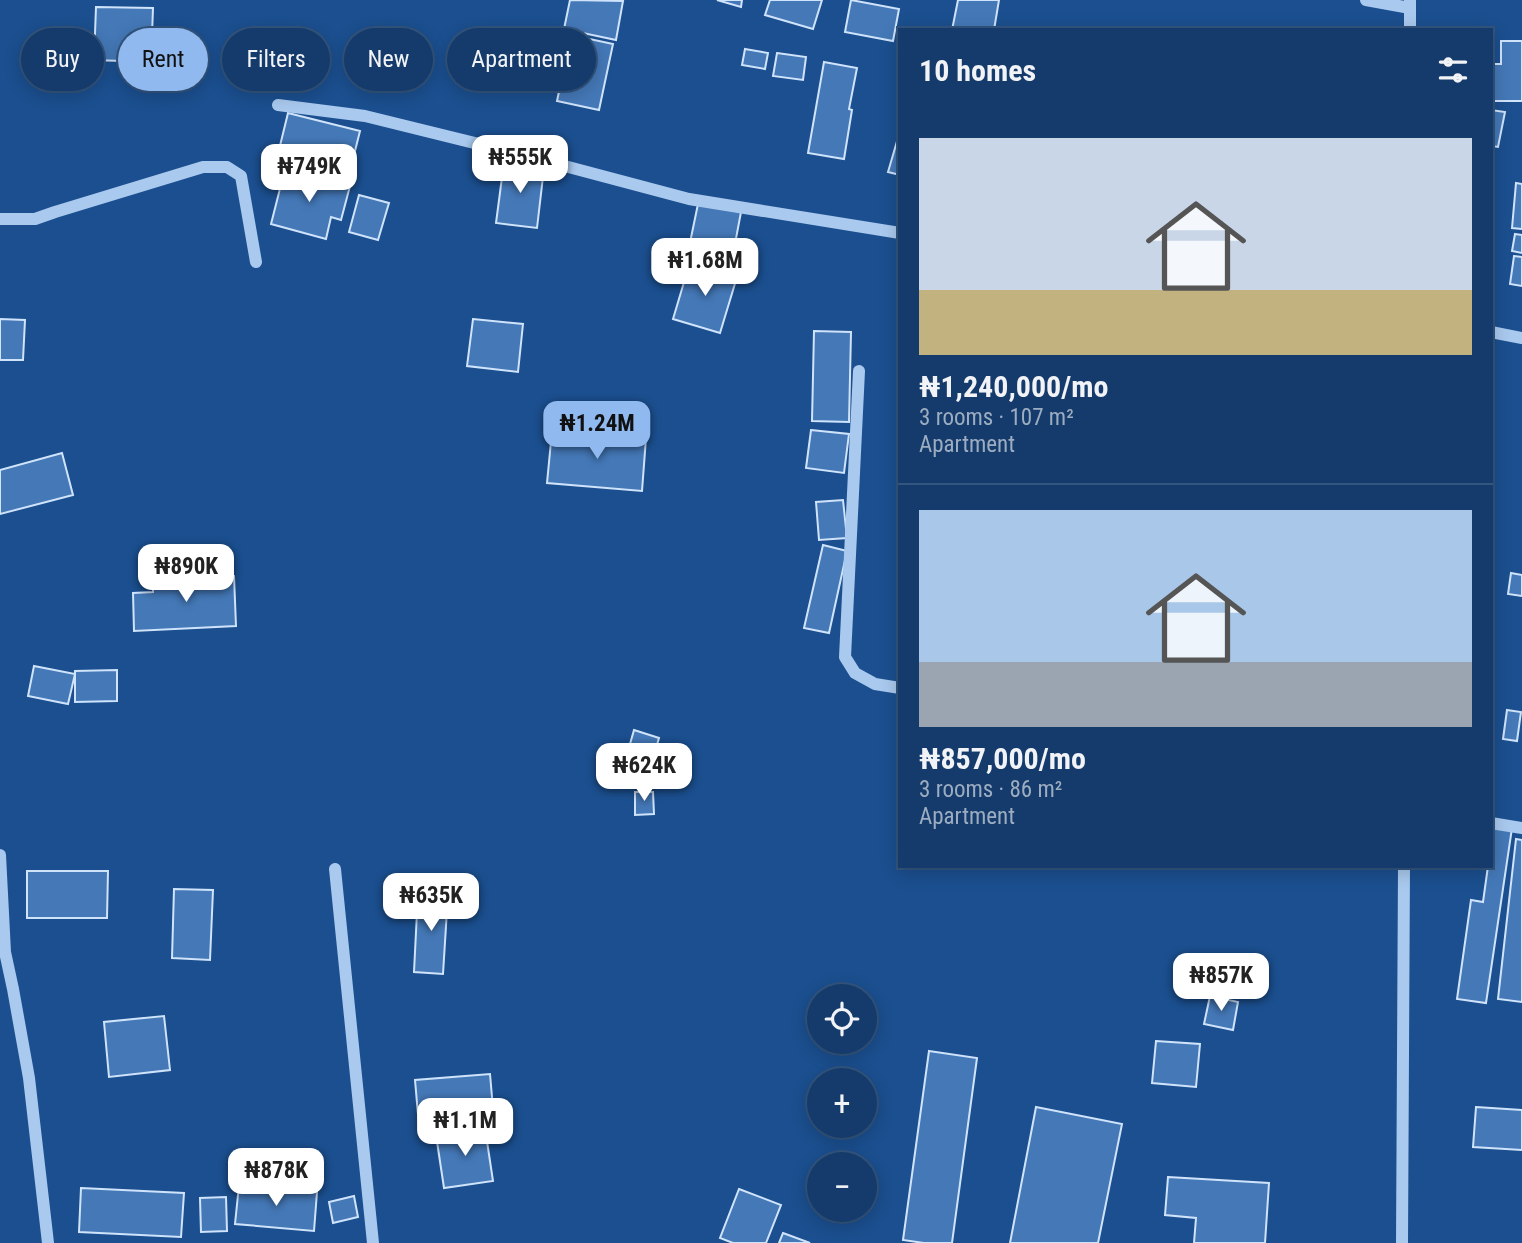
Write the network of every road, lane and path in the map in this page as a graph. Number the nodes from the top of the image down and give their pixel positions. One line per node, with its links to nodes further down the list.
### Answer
1 (1366, 0): 2 (street)
2 (1410, 4): 3 (street)
3 (1410, 28)
4 (278, 105): 6 (street)
5 (0, 219): 7 (street)
6 (898, 233)
7 (256, 262)
8 (1493, 332): 9 (street)
9 (1522, 338)
10 (859, 371): 11 (street)
11 (898, 688)
12 (1493, 823): 13 (street)
13 (1522, 828)
14 (0, 855): 17 (street)
15 (1404, 868): 19 (street)
16 (334, 869): 18 (street)
17 (47, 1243)
18 (373, 1243)
19 (1402, 1243)

